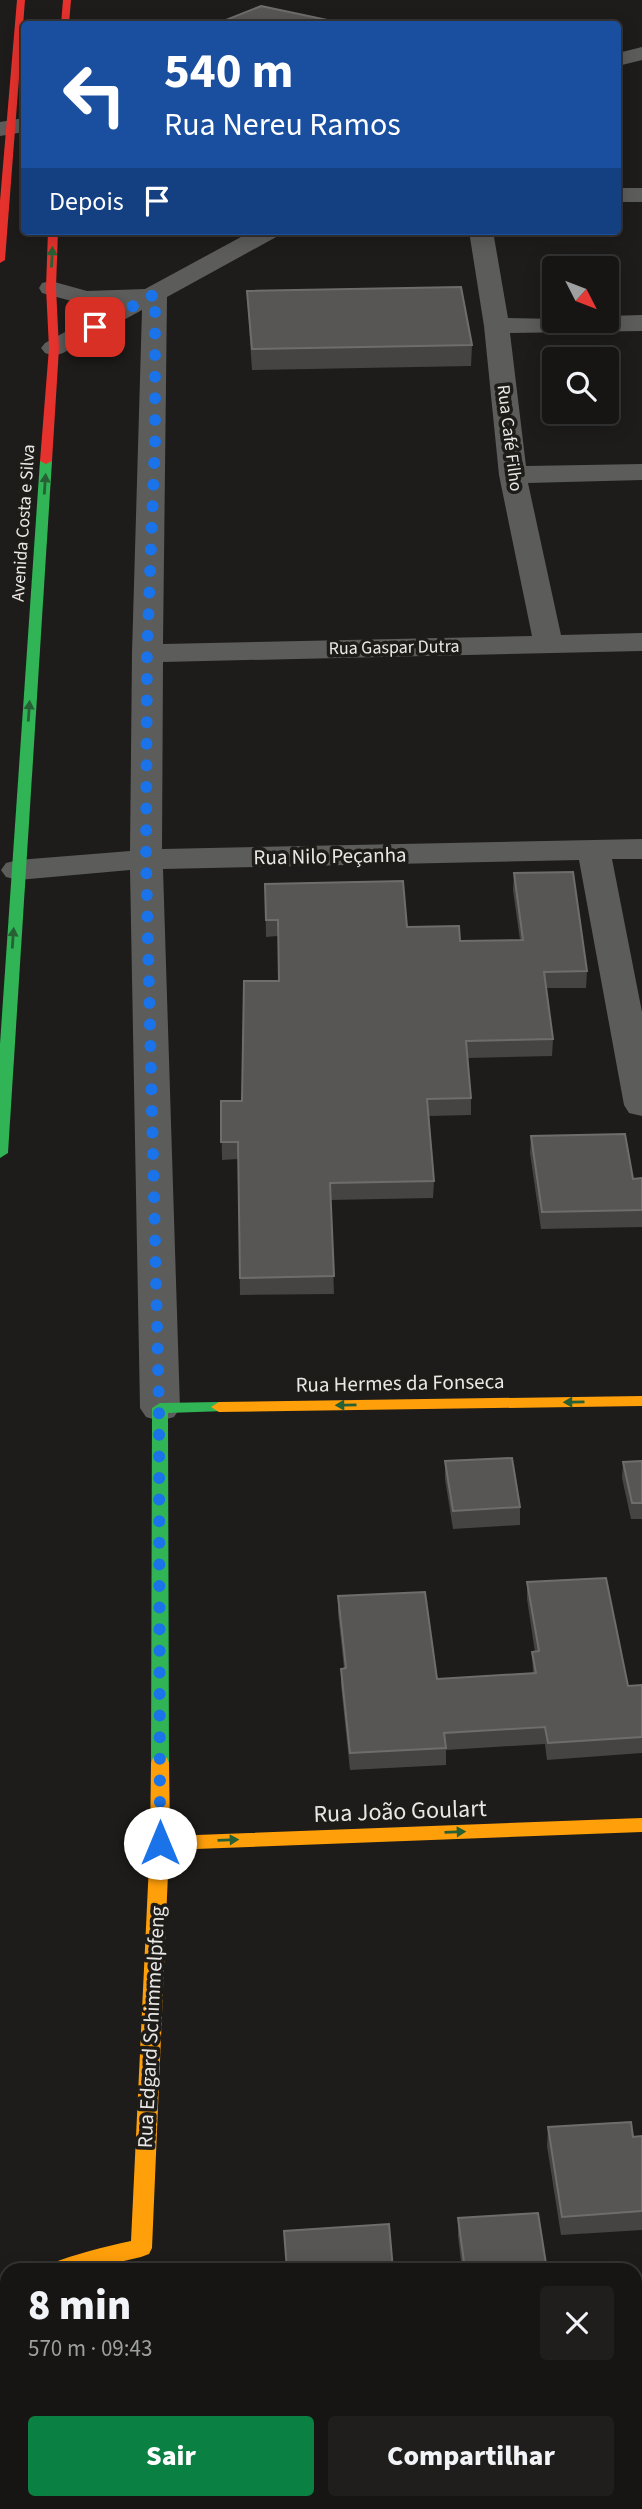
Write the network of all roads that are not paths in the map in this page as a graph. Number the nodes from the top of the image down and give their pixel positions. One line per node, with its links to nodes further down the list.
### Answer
1 (21, 0): 6 (main road)
2 (67, 0): 3 (main road)
3 (65, 21)
4 (642, 53): 5 (street)
5 (621, 59)
6 (12, 119): 12 (main road)
7 (621, 195): 8 (street)
8 (642, 195)
9 (53, 235): 13 (main road, Avenida Costa e Silva, one-way to 9)
10 (264, 235): 14 (street)
11 (482, 235): 16 (street, Rua Café Filho)
12 (0, 260)
13 (51, 288): 14 (street); 17 (main road, Avenida Costa e Silva)
14 (155, 294): 17 (street); 22 (street, Rua Edgard Schimmelpfeng)
15 (642, 323): 16 (street)
16 (497, 326): 19 (street, Rua Café Filho)
17 (54, 348): 26 (main road, Avenida Costa e Silva, one-way to 17)
18 (642, 472): 19 (street)
19 (513, 475): 21 (street, Rua Café Filho)
20 (642, 642): 21 (street, Rua Gaspar Dutra)
21 (548, 643): 22 (street, Rua Gaspar Dutra)
22 (147, 653): 25 (street, Rua Edgard Schimmelpfeng)
23 (642, 849): 24 (street, Rua Nilo Peçanha)
24 (594, 850): 25 (street, Rua Nilo Peçanha); 27 (street)
25 (146, 859): 26 (street, Rua Nilo Peçanha); 30 (street, Rua Edgard Schimmelpfeng)
26 (18, 870): 28 (main road, Avenida Costa e Silva, one-way to 26)
27 (642, 1105)
28 (0, 1153)
29 (642, 1401): 30 (main road, Rua Hermes da Fonseca, one-way to 30)
30 (159, 1408): 32 (main road, Rua Edgard Schimmelpfeng)
31 (642, 1825): 32 (main road, Rua João Goulart, one-way to 31)
32 (160, 1843): 33 (main road, Rua Edgard Schimmelpfeng)
33 (142, 2259): 34 (main road, Rua Edgard Schimmelpfeng)
34 (78, 2263)

